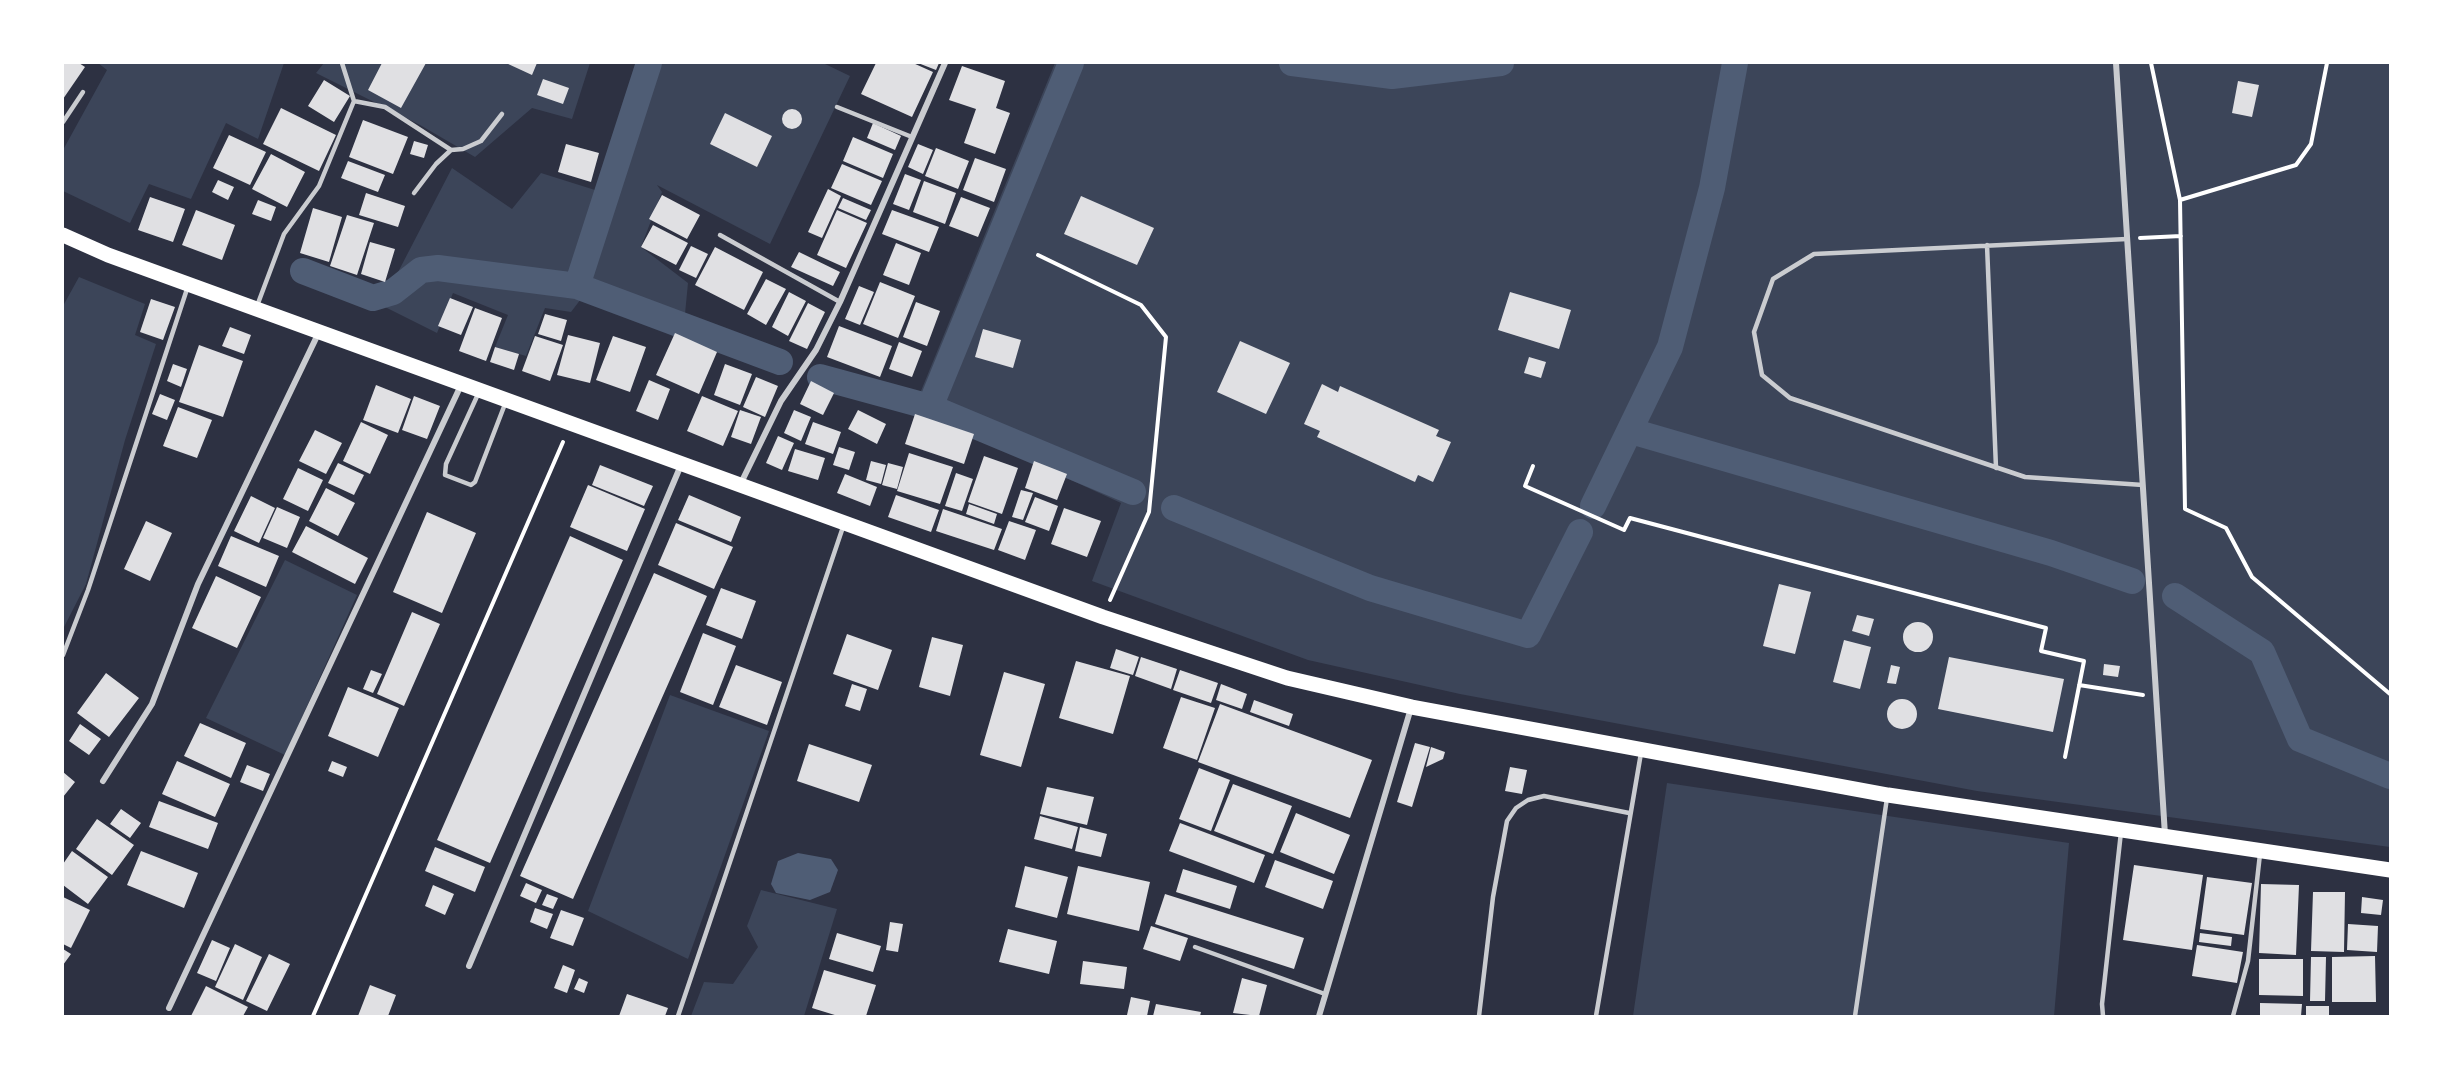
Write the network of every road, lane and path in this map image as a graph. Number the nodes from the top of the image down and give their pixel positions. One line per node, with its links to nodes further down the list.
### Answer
1 (342, 63): 7 (lane)
2 (945, 63): 11 (street)
3 (2116, 63): 18 (street)
4 (2151, 63): 14 (path)
5 (2327, 63): 14 (path)
6 (83, 92): 10 (lane)
7 (354, 101): 12 (lane); 23 (lane)
8 (837, 107): 11 (lane)
9 (502, 114): 12 (lane)
10 (63, 122)
11 (912, 137): 22 (street)
12 (451, 150): 13 (lane)
13 (414, 193)
14 (2180, 200): 17 (path)
15 (63, 235): 21 (main road)
16 (720, 235): 22 (lane)
17 (2181, 236): 18 (path); 38 (path)
18 (2127, 239): 19 (lane); 33 (street)
19 (1987, 245): 31 (lane); 31 (lane)
20 (1038, 255): 35 (path)
21 (189, 284): 23 (main road); 36 (lane)
22 (840, 302): 32 (street)
23 (256, 308): 24 (main road)
24 (319, 331): 25 (main road); 43 (street)
25 (462, 382): 26 (main road); 53 (street)
26 (480, 389): 27 (main road); 27 (lane)
27 (507, 398): 28 (main road)
28 (572, 422): 29 (main road); 54 (path)
29 (682, 462): 32 (main road); 51 (street)
30 (1533, 466): 37 (path)
31 (1996, 468): 33 (lane)
32 (741, 484): 34 (main road)
33 (2143, 485): 39 (street)
34 (845, 522): 35 (main road); 55 (lane)
35 (1103, 617): 40 (main road)
36 (63, 655)
37 (2079, 685): 39 (path); 42 (path)
38 (2390, 694)
39 (2156, 697): 47 (street)
40 (1412, 707): 41 (main road); 52 (street)
41 (1641, 751): 44 (main road); 45 (lane)
42 (2065, 757)
43 (103, 781)
44 (1888, 795): 46 (main road); 59 (lane)
45 (1629, 813): 57 (lane); 58 (lane)
46 (2121, 832): 47 (main road); 60 (lane)
47 (2165, 838): 48 (main road)
48 (2261, 852): 49 (main road); 61 (lane)
49 (2390, 870)
50 (1195, 947): 52 (lane)
51 (469, 966)
52 (1325, 994): 56 (street)
53 (169, 1008)
54 (314, 1016)
55 (678, 1016)
56 (1319, 1016)
57 (1479, 1016)
58 (1596, 1016)
59 (1855, 1016)
60 (2103, 1016)
61 (2233, 1016)

